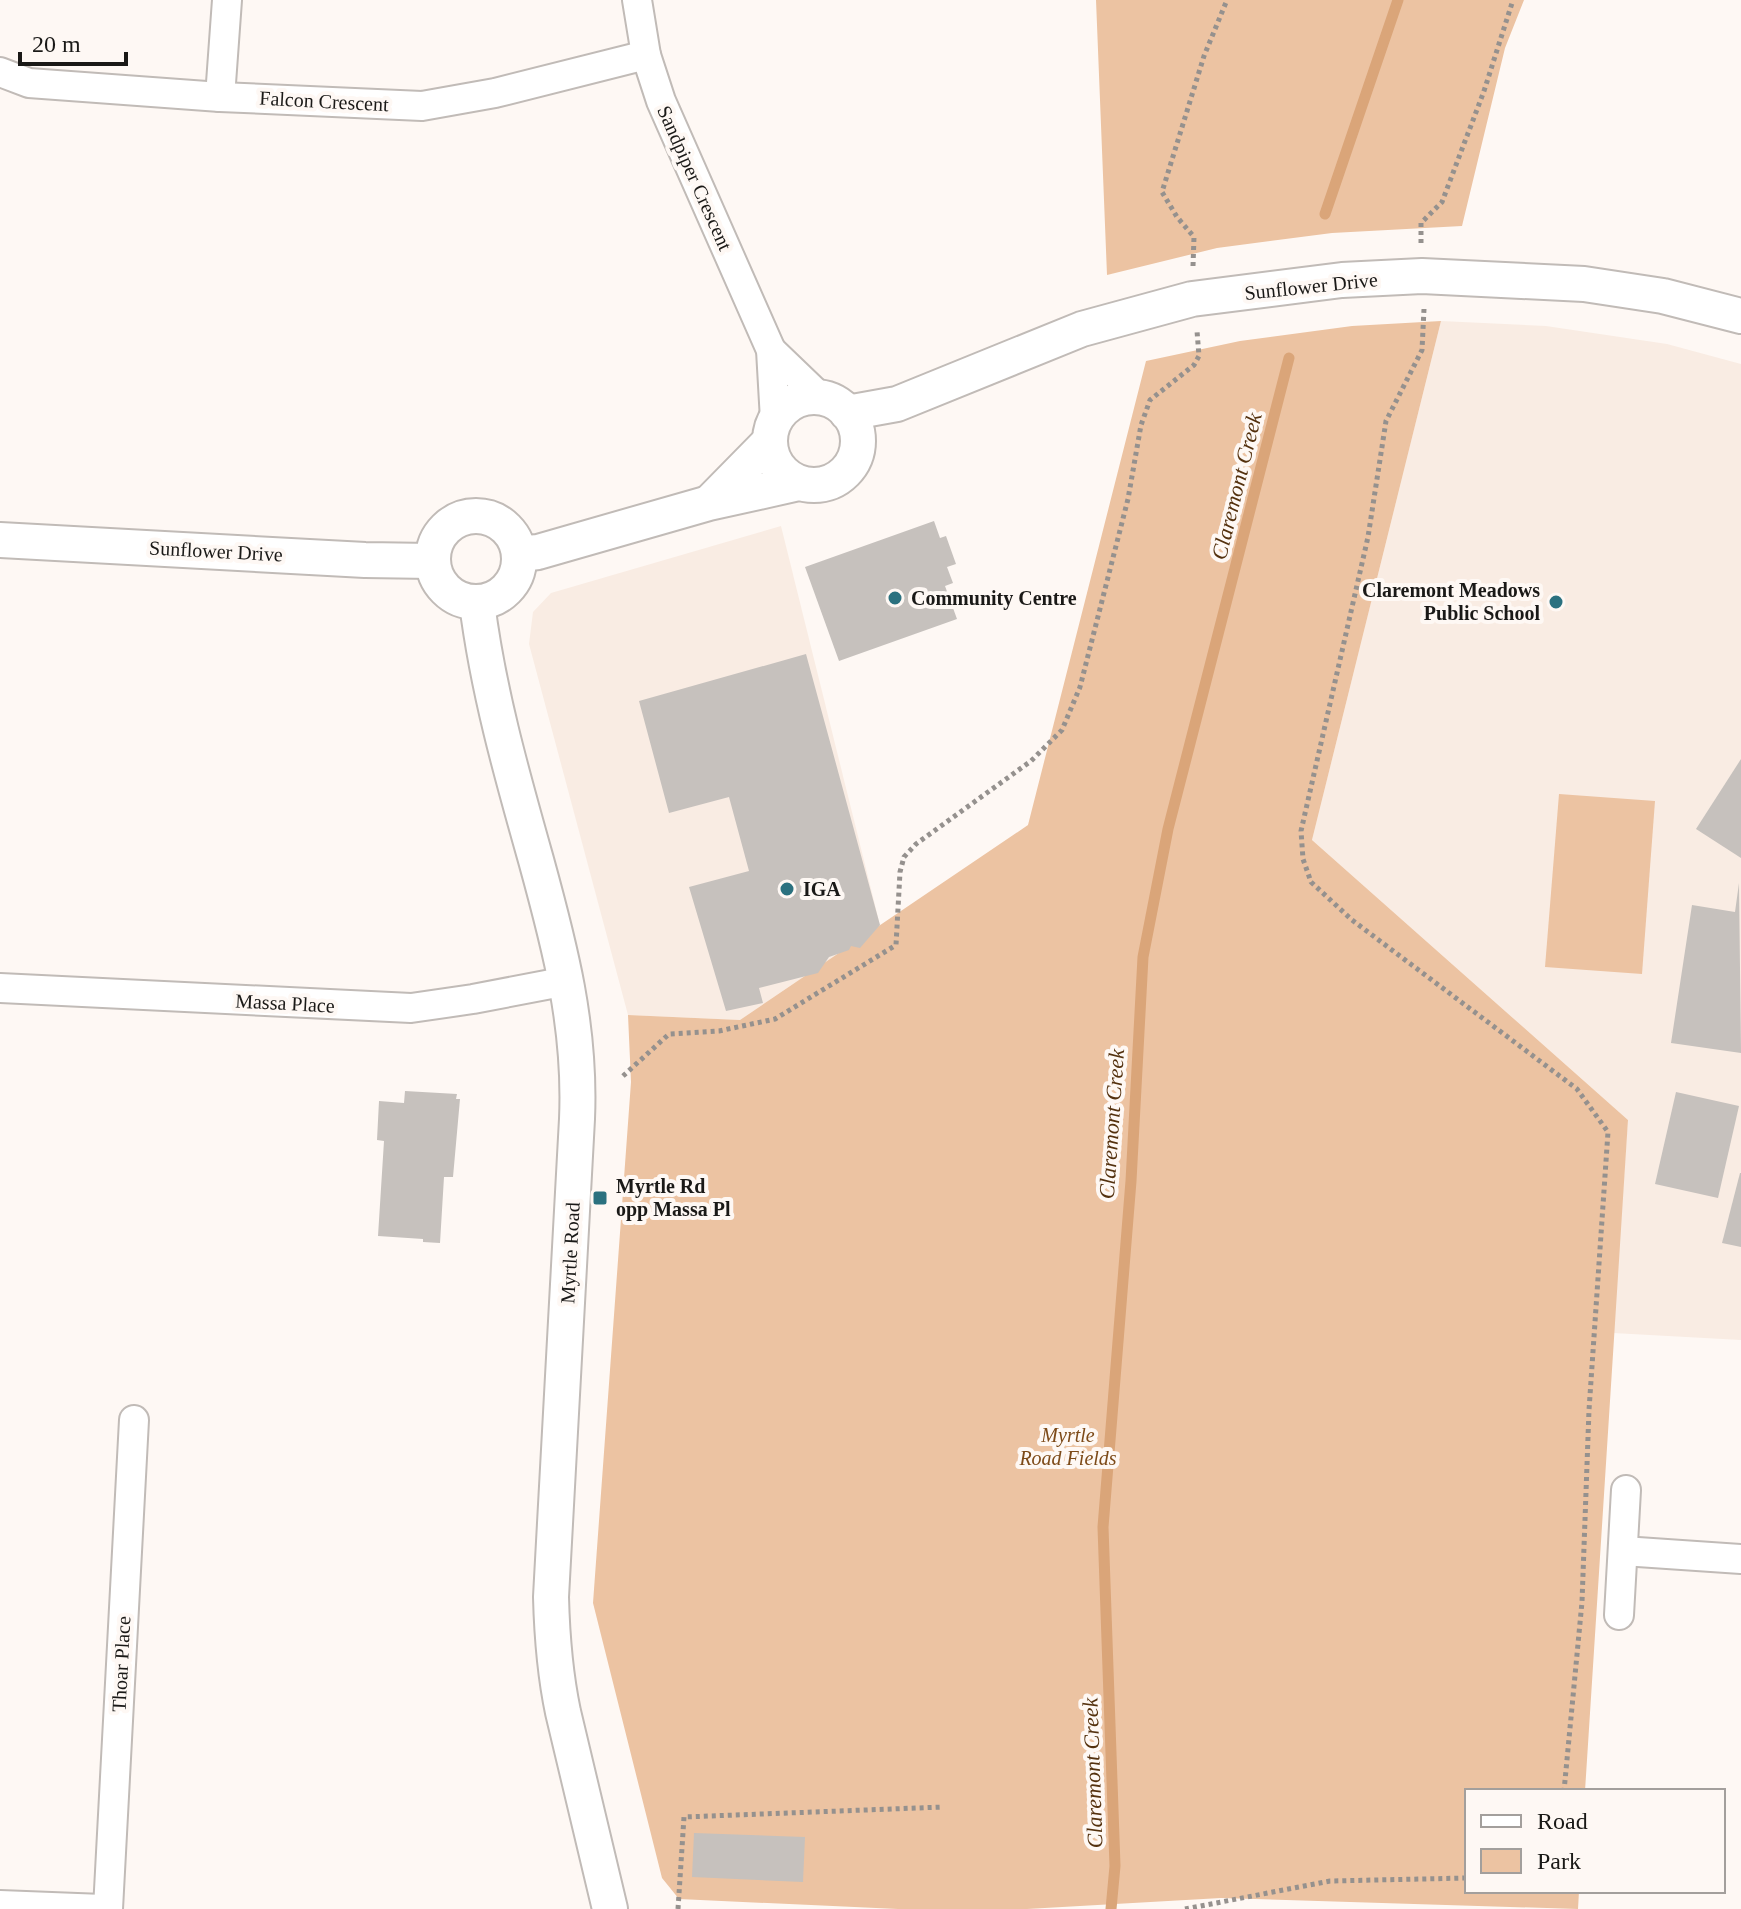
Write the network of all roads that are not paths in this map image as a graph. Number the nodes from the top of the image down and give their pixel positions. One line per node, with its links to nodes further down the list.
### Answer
1 (227, 0): 5 (street)
2 (637, 0): 3 (street, Sandpiper Crescent)
3 (646, 55): 5 (street, Falcon Crescent); 7 (street, Sandpiper Crescent)
4 (0, 72): 5 (street, Falcon Crescent)
5 (220, 97)
6 (1741, 316): 8 (street, Sunflower Drive)
7 (771, 350): 9 (street, Sandpiper Crescent); 10 (street, Sandpiper Crescent)
8 (897, 404): 9 (street, Sunflower Drive); 11 (street, Sunflower Drive)
9 (834, 405): 10 (street); 11 (street)
10 (772, 431): 12 (street); 13 (street)
11 (854, 459): 12 (street)
12 (799, 483): 13 (street)
13 (709, 503): 15 (street)
14 (0, 540): 16 (street, Sunflower Drive)
15 (520, 554): 16 (street); 17 (street)
16 (432, 561): 17 (street)
17 (477, 603): 18 (street, Myrtle Road)
18 (567, 981): 19 (street, Massa Place); 26 (street, Myrtle Road)
19 (0, 988)
20 (134, 1420): 27 (street, Thoar Place)
21 (1626, 1490): 22 (street)
22 (1623, 1551): 23 (street); 24 (street)
23 (1741, 1559)
24 (1619, 1615)
25 (0, 1905): 27 (street)
26 (604, 1908)
27 (105, 1909)

